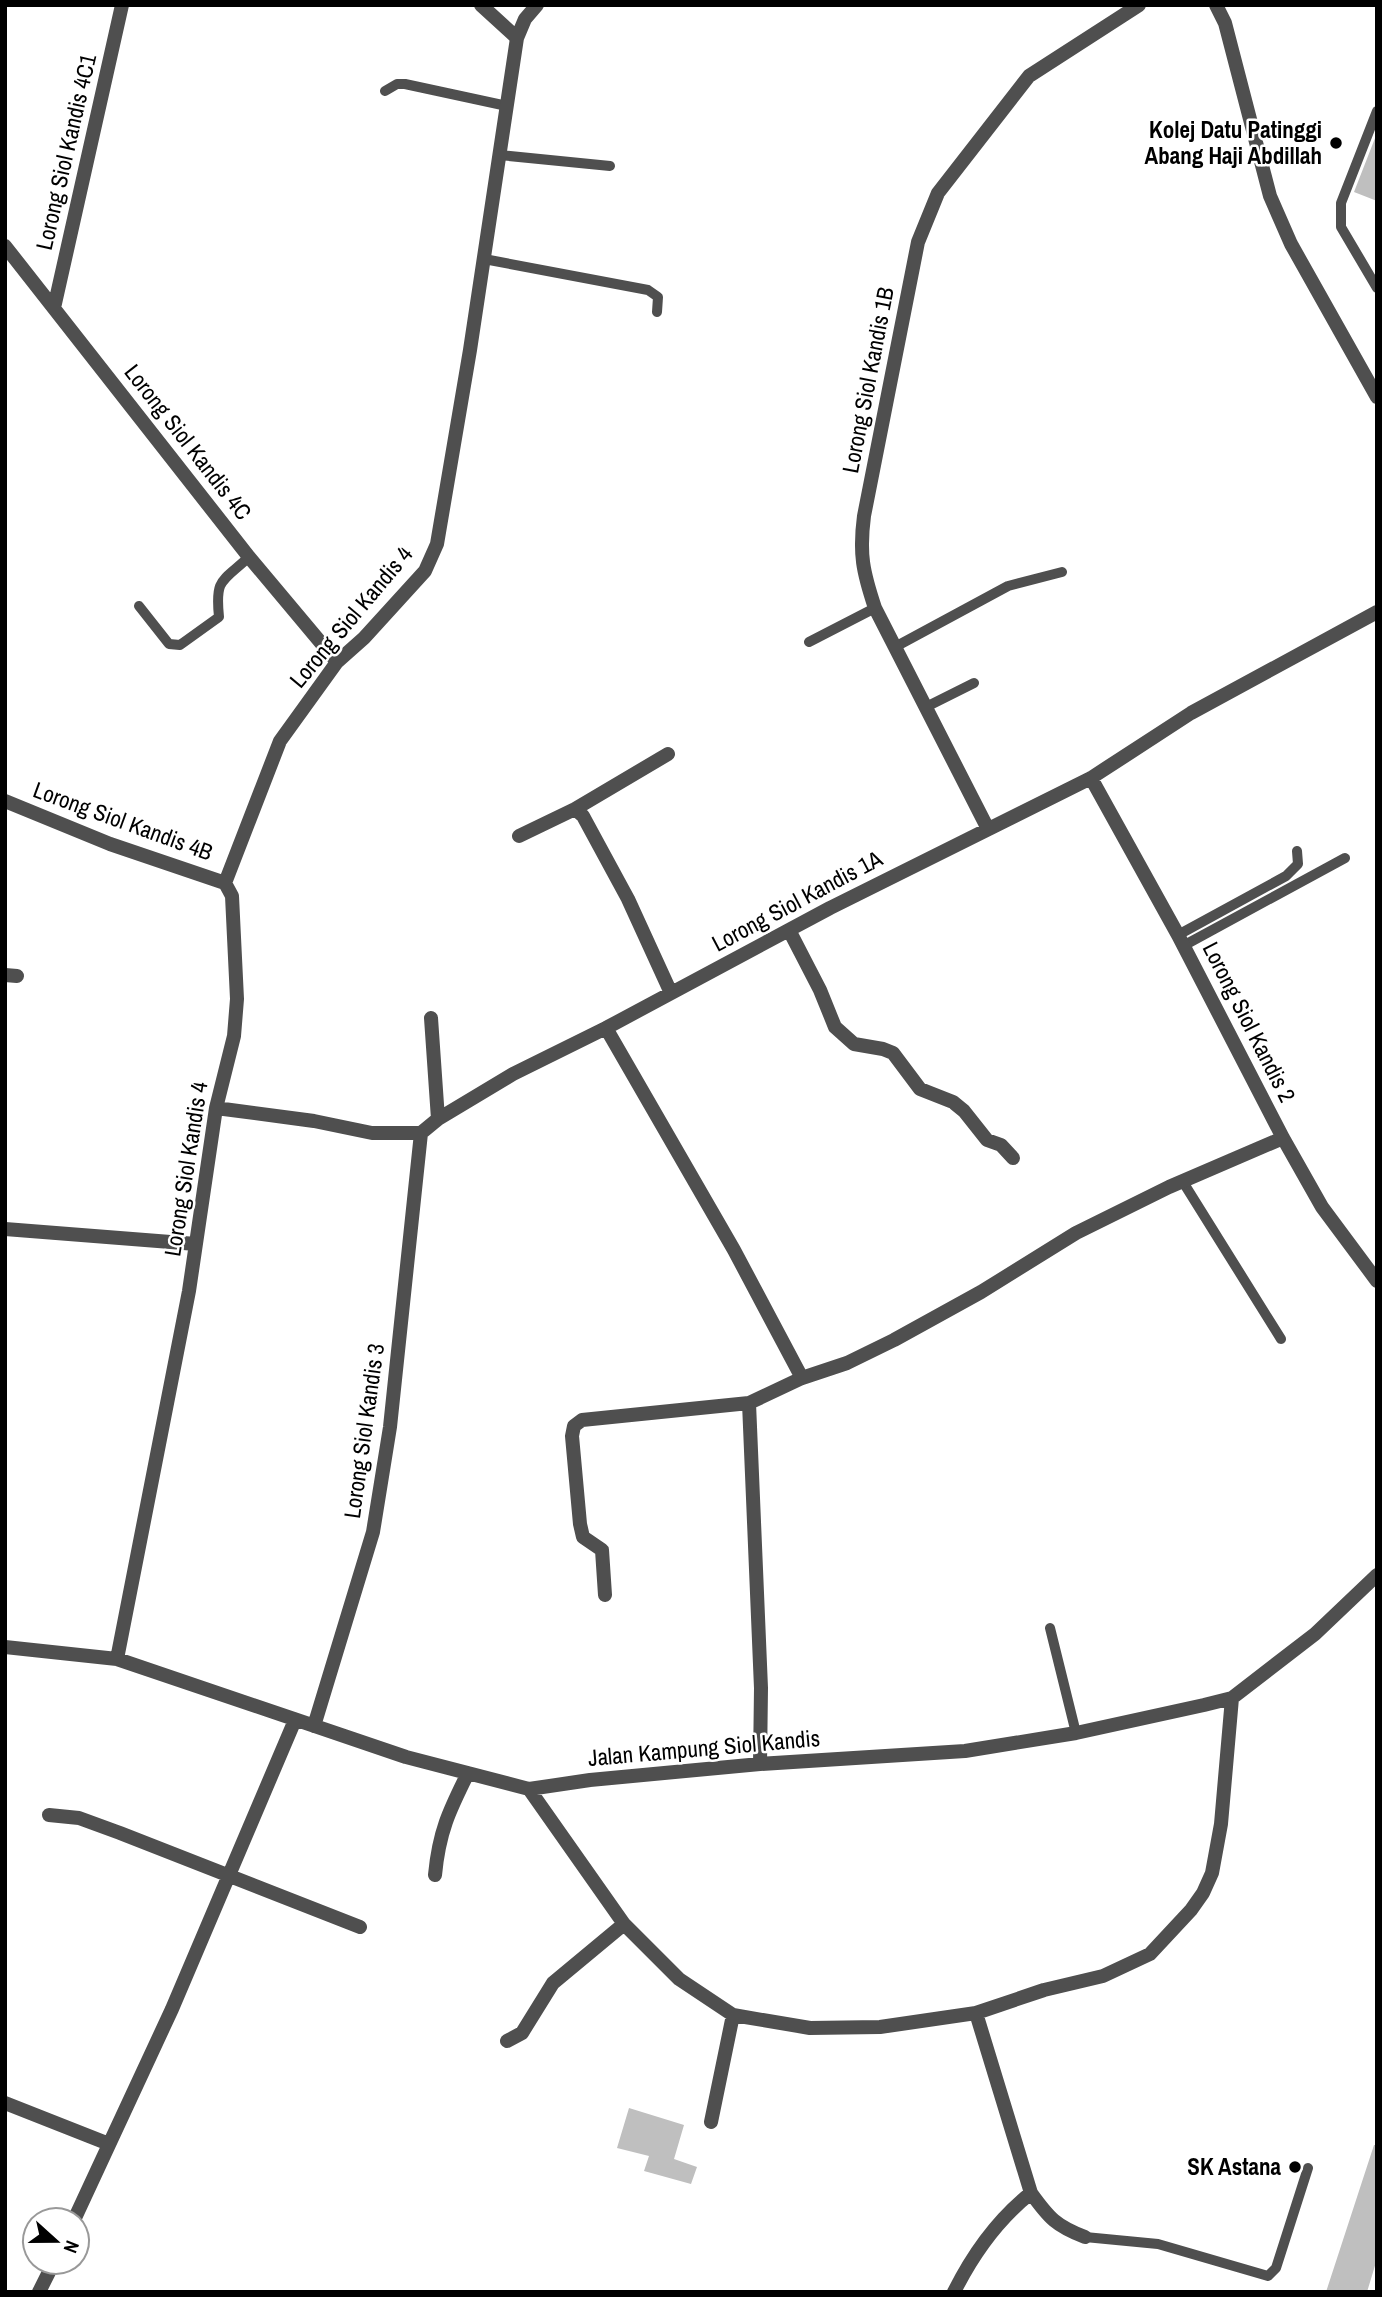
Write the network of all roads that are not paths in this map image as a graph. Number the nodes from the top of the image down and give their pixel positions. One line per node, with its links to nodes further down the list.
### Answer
1 (122, 5): 15 (street, Lorong Siol Kandis 4C1)
2 (481, 5): 6 (street)
3 (537, 5): 6 (street, Lorong Siol Kandis 4)
4 (1139, 5): 21 (street, Lorong Siol Kandis 1B)
5 (1216, 5): 17 (street)
6 (517, 38): 8 (street, Lorong Siol Kandis 4)
7 (385, 91): 8 (lane)
8 (507, 106): 10 (street, Lorong Siol Kandis 4)
9 (1377, 111): 14 (lane)
10 (499, 155): 11 (lane); 13 (street, Lorong Siol Kandis 4)
11 (610, 166)
12 (5, 246): 15 (street, Lorong Siol Kandis 4C)
13 (484, 259): 16 (lane); 25 (street, Lorong Siol Kandis 4)
14 (1377, 288)
15 (54, 309): 18 (street, Lorong Siol Kandis 4C)
16 (657, 312)
17 (1377, 397)
18 (249, 557): 20 (lane); 25 (street, Lorong Siol Kandis 4C)
19 (1062, 572): 24 (lane)
20 (139, 606)
21 (875, 608): 23 (lane); 24 (street, Lorong Siol Kandis 1B)
22 (1377, 612): 29 (street, Lorong Siol Kandis 1A)
23 (809, 642)
24 (895, 647): 27 (street, Lorong Siol Kandis 1B)
25 (337, 662): 36 (street, Lorong Siol Kandis 4)
26 (974, 683): 27 (lane)
27 (926, 707): 32 (street, Lorong Siol Kandis 1B)
28 (668, 754): 31 (street)
29 (1091, 778): 32 (street, Lorong Siol Kandis 1A); 38 (street, Lorong Siol Kandis 2)
30 (5, 801): 36 (street, Lorong Siol Kandis 4B)
31 (575, 809): 33 (street); 39 (street)
32 (988, 829): 37 (street, Lorong Siol Kandis 1A)
33 (519, 836)
34 (1297, 851): 38 (lane)
35 (1345, 858): 38 (lane)
36 (225, 883): 42 (street, Lorong Siol Kandis 4)
37 (789, 930): 39 (street, Lorong Siol Kandis 1A); 46 (street)
38 (1181, 940): 45 (street, Lorong Siol Kandis 2)
39 (671, 993): 41 (street, Lorong Siol Kandis 1A)
40 (431, 1018): 43 (street)
41 (606, 1028): 43 (street, Lorong Siol Kandis 1A); 52 (street)
42 (216, 1108): 44 (street); 49 (street, Lorong Siol Kandis 4)
43 (438, 1119): 44 (street, Lorong Siol Kandis 1A)
44 (421, 1133): 61 (street, Lorong Siol Kandis 3)
45 (1283, 1138): 47 (street); 50 (street, Lorong Siol Kandis 2)
46 (1013, 1158)
47 (1183, 1182): 51 (lane); 52 (street)
48 (5, 1229): 49 (street)
49 (196, 1244): 58 (street, Lorong Siol Kandis 4)
50 (1377, 1281)
51 (1282, 1339)
52 (802, 1378): 53 (street)
53 (749, 1403): 55 (street); 63 (street)
54 (1377, 1574): 59 (street, Jalan Kampung Siol Kandis)
55 (605, 1595)
56 (1050, 1628): 62 (lane)
57 (5, 1647): 58 (street, Jalan Kampung Siol Kandis)
58 (117, 1659): 60 (street, Jalan Kampung Siol Kandis)
59 (1232, 1698): 62 (street, Jalan Kampung Siol Kandis); 71 (street)
60 (295, 1720): 61 (street, Jalan Kampung Siol Kandis); 67 (street)
61 (314, 1726): 64 (street, Jalan Kampung Siol Kandis)
62 (1076, 1733): 63 (street, Jalan Kampung Siol Kandis)
63 (761, 1764): 65 (street, Jalan Kampung Siol Kandis)
64 (468, 1773): 65 (street, Jalan Kampung Siol Kandis); 68 (street)
65 (529, 1789): 69 (street)
66 (49, 1815): 67 (street)
67 (229, 1875): 70 (street); 76 (street)
68 (435, 1875)
69 (624, 1924): 72 (street); 73 (street)
70 (360, 1927)
71 (976, 2013): 72 (street); 78 (street)
72 (733, 2015): 75 (street)
73 (507, 2041)
74 (5, 2103): 76 (street)
75 (711, 2122)
76 (109, 2144): 79 (street)
77 (1308, 2168): 80 (lane)
78 (1031, 2193): 80 (street); 83 (street)
79 (80, 2206)
80 (1085, 2236)
81 (47, 2276): 82 (street)
82 (39, 2292)
83 (954, 2292)

